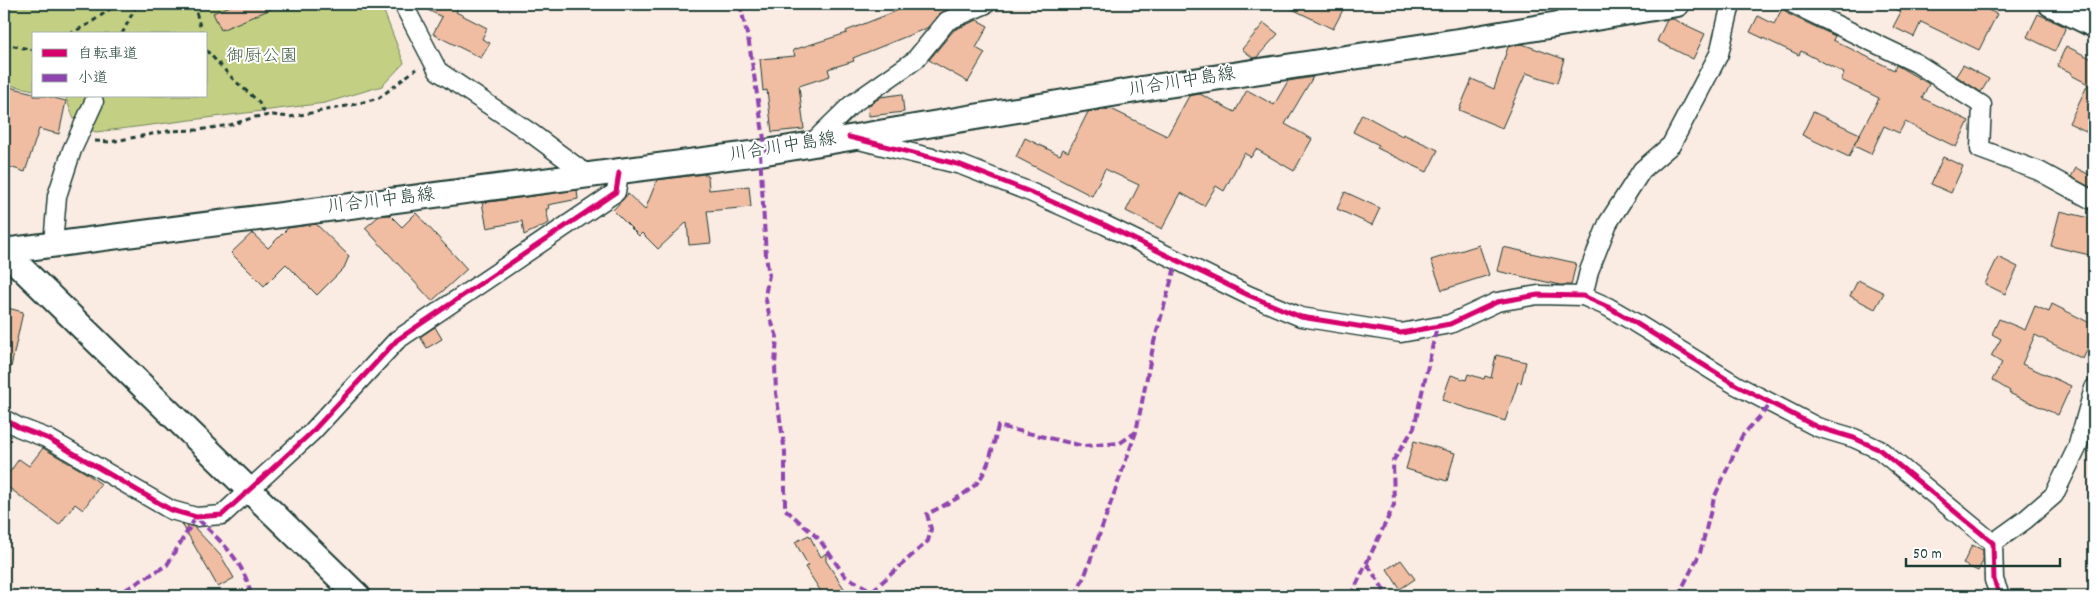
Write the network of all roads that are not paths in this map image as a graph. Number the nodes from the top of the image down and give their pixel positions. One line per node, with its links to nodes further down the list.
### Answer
1 (403, 4): 12 (street)
2 (986, 4): 10 (street)
3 (1677, 4): 9 (main road, 川合川中島線)
4 (1731, 4): 16 (street)
5 (1794, 4): 13 (street)
6 (2051, 4): 7 (main road)
7 (2094, 25)
8 (94, 102): 14 (street)
9 (849, 137): 10 (main road, 川合川中島線); 16 (street)
10 (810, 144): 11 (main road, 川合川中島線)
11 (619, 173): 12 (main road, 川合川中島線); 19 (street)
12 (589, 176): 14 (main road, 川合川中島線)
13 (2094, 201)
14 (53, 244): 15 (main road, 川合川中島線)
15 (4, 251): 19 (main road)
16 (1583, 296): 20 (street)
17 (2094, 388): 20 (street)
18 (4, 419): 19 (street)
19 (250, 490): 21 (main road)
20 (1992, 543): 22 (street)
21 (358, 596)
22 (2000, 596)

